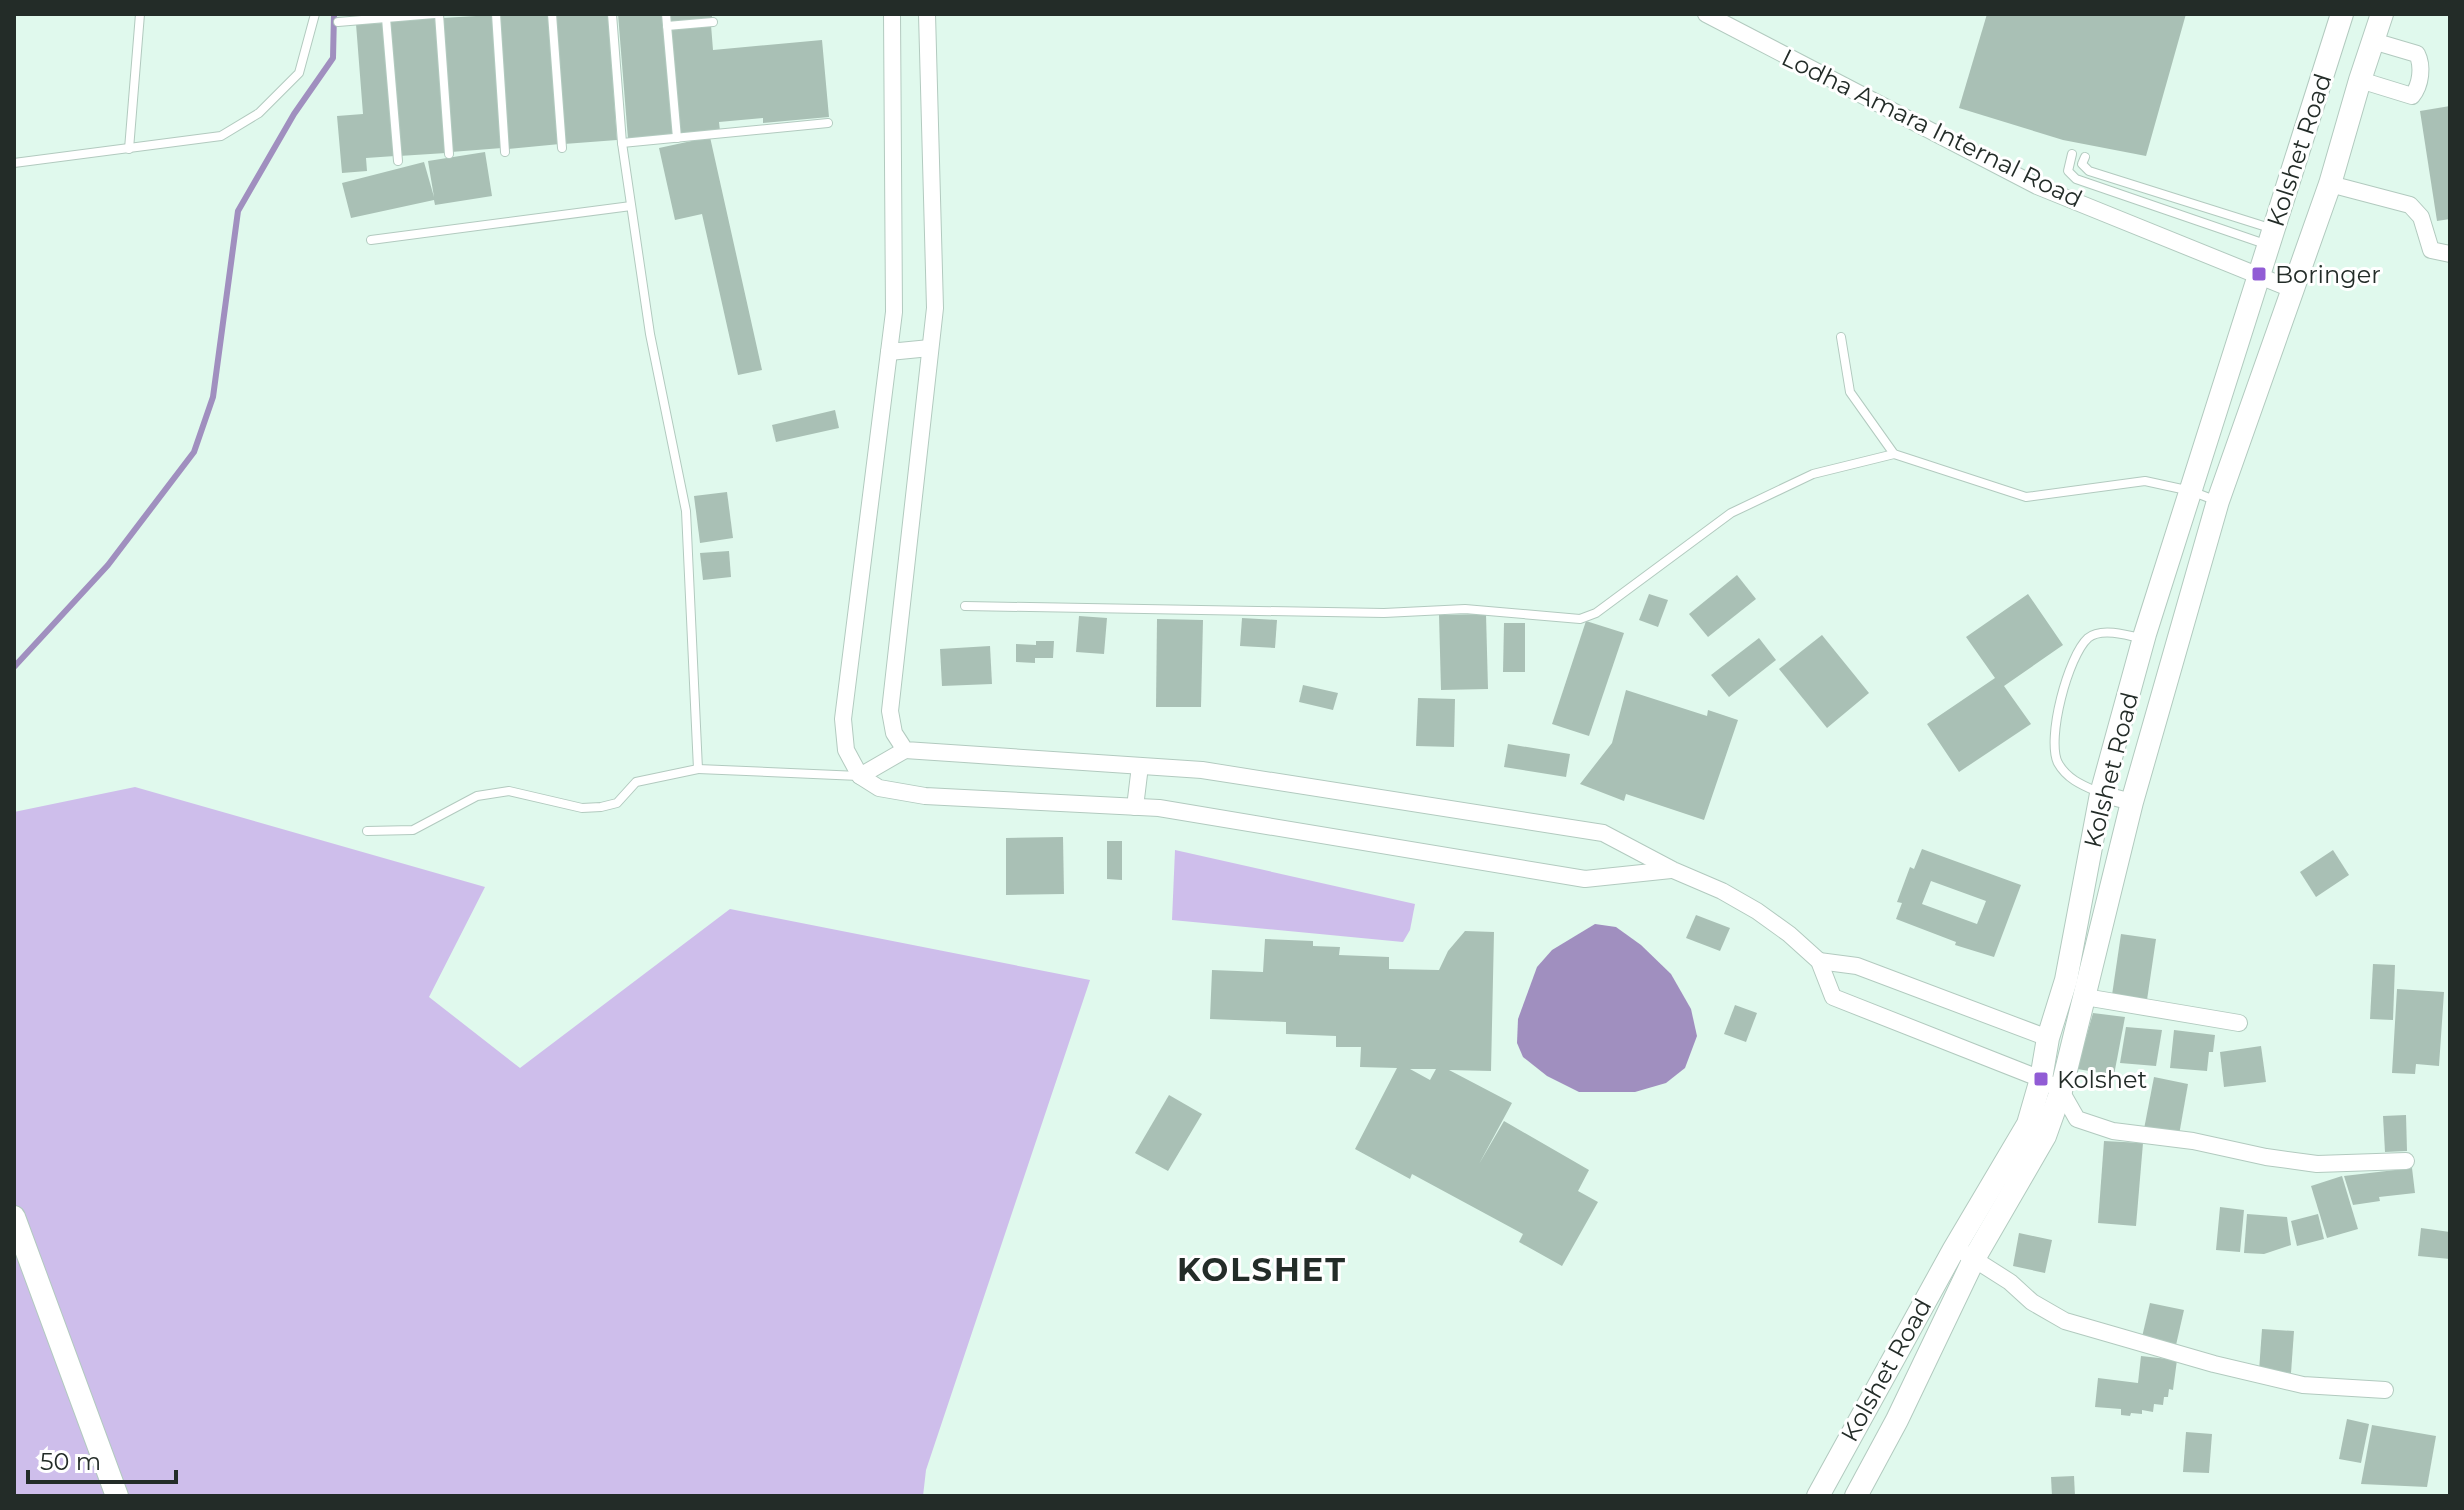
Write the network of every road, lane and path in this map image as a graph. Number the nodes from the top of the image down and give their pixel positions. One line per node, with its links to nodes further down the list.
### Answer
1 (140, 14): 23 (lane)
2 (315, 14): 23 (lane)
3 (437, 14): 13 (lane); 25 (lane)
4 (496, 14): 24 (lane)
5 (552, 14): 22 (lane)
6 (612, 14): 21 (lane)
7 (666, 14): 16 (lane)
8 (892, 14): 41 (street)
9 (927, 14): 40 (street)
10 (1707, 14): 37 (street, Lodha Amara Internal Road)
11 (2342, 14): 34 (street, Kolshet Road)
12 (2382, 14): 17 (street, Kolshet Road)
13 (384, 17): 14 (lane); 28 (lane)
14 (338, 22)
15 (713, 22): 16 (lane)
16 (667, 26): 20 (lane)
17 (2373, 41): 18 (street, Kolshet Road); 18 (street)
18 (2360, 80): 30 (street, Kolshet Road)
19 (828, 123): 20 (lane)
20 (677, 138): 21 (lane)
21 (622, 143): 32 (lane)
22 (562, 148)
23 (129, 149): 29 (lane)
24 (505, 152)
25 (449, 154)
26 (2072, 154): 33 (lane)
27 (2085, 157): 31 (lane)
28 (398, 161)
29 (14, 163)
30 (2330, 184): 36 (street); 38 (street, Kolshet Road)
31 (2162, 193): 33 (lane); 34 (lane)
32 (631, 206): 35 (lane); 49 (lane)
33 (2157, 208): 34 (lane)
34 (2271, 237): 37 (street, Kolshet Road)
35 (371, 240)
36 (2450, 254)
37 (2259, 274): 38 (street, Lodha Amara Internal Road); 43 (street, Kolshet Road)
38 (2294, 290): 44 (street, Kolshet Road)
39 (1841, 337): 42 (lane)
40 (930, 348): 41 (street); 47 (street)
41 (889, 352): 50 (street)
42 (1894, 454): 43 (lane); 45 (lane)
43 (2191, 491): 44 (lane); 46 (street, Kolshet Road)
44 (2218, 501): 52 (street, Kolshet Road)
45 (965, 606)
46 (2144, 639): 51 (street, Kolshet Road); 51 (lane)
47 (905, 750): 48 (street); 50 (street)
48 (1140, 766): 53 (street); 55 (street)
49 (698, 769): 50 (lane); 54 (lane)
50 (860, 776): 53 (street)
51 (2101, 794): 52 (street); 59 (street, Kolshet Road)
52 (2132, 802): 57 (street, Kolshet Road)
53 (1135, 807): 55 (street)
54 (367, 831)
55 (1673, 870): 56 (street)
56 (1819, 961): 59 (street); 60 (street)
57 (2085, 997): 58 (street); 61 (street, Kolshet Road)
58 (2239, 1023)
59 (2048, 1038): 60 (street, Kolshet Road)
60 (2041, 1079): 61 (street); 64 (street, Kolshet Road)
61 (2061, 1091): 62 (street); 64 (street, Kolshet Road)
62 (2406, 1161)
63 (14, 1217): 66 (street)
64 (1964, 1253): 65 (street); 67 (street, Kolshet Road); 68 (street, Kolshet Road)
65 (2385, 1390)
66 (117, 1496)
67 (1818, 1496)
68 (1856, 1496)

